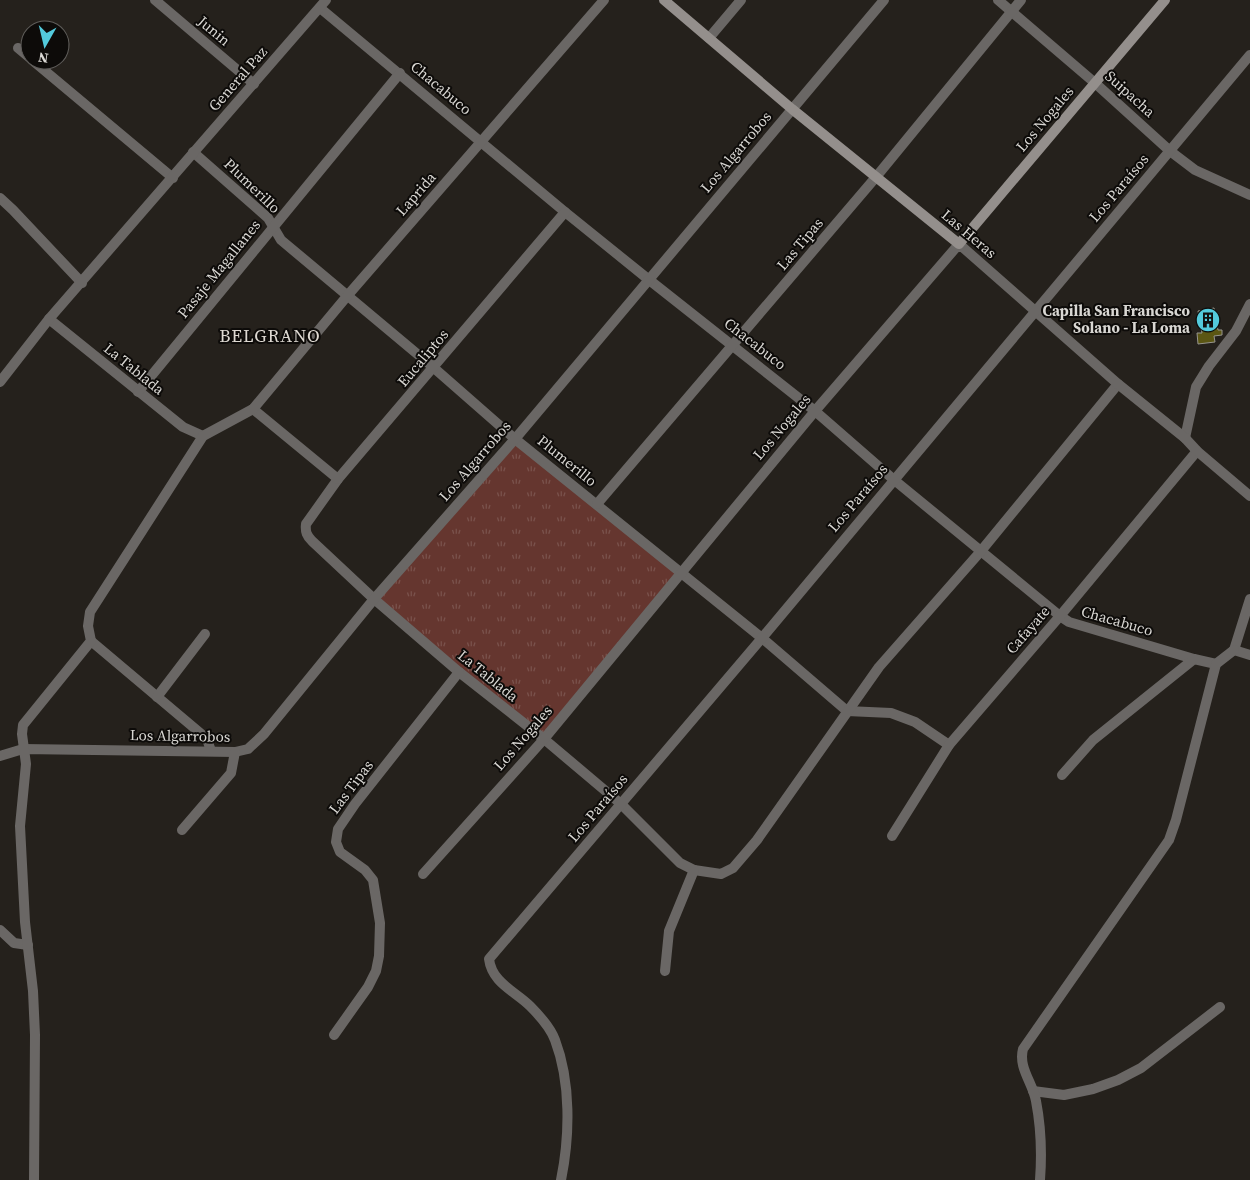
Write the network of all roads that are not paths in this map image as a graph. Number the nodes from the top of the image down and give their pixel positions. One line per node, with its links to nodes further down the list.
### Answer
1 (154, 0): 16 (street, Junin)
2 (604, 0): 18 (street, Laprida)
3 (664, 0): 11 (street, Las Heras)
4 (741, 0): 11 (street)
5 (884, 0): 17 (street, Los Algarrobos)
6 (998, 0): 10 (street, Suipacha)
7 (1021, 0): 10 (street, Las Tipas)
8 (1165, 0): 15 (street, Los Nogales)
9 (323, 4): 14 (street, Chacabuco); 16 (street, General Paz)
10 (1012, 11): 15 (street, Suipacha); 21 (street, Las Tipas)
11 (709, 38): 17 (street, Las Heras)
12 (1250, 55): 19 (street, Los Paraísos)
13 (44, 70): 22 (street)
14 (400, 73): 18 (street, Chacabuco); 26 (street, Pasaje Magallanes)
15 (1095, 83): 19 (street, Suipacha); 27 (street, Los Nogales)
16 (254, 84): 20 (street, General Paz)
17 (792, 108): 21 (street, Las Heras); 28 (street, Los Algarrobos)
18 (482, 142): 25 (street, Chacabuco); 30 (street, Laprida)
19 (1170, 151): 23 (street, Suipacha); 32 (street, Los Paraísos)
20 (193, 152): 22 (street, General Paz); 26 (street, Plumerillo)
21 (876, 177): 27 (street, Las Heras); 34 (street, Las Tipas)
22 (173, 178): 29 (street, General Paz)
23 (1250, 195)
24 (0, 198): 29 (street)
25 (565, 212): 28 (street, Chacabuco); 35 (street, Eucaliptos)
26 (273, 228): 30 (street, Plumerillo); 38 (street, Pasaje Magallanes)
27 (959, 244): 32 (street, Las Heras); 40 (street, Los Nogales)
28 (648, 280): 34 (street, Chacabuco); 43 (street, Los Algarrobos)
29 (82, 283): 33 (street, General Paz)
30 (348, 296): 35 (street, Plumerillo); 39 (street, Laprida)
31 (1250, 304): 42 (street)
32 (1035, 311): 37 (street, Las Heras); 46 (street, Los Paraísos)
33 (49, 319): 36 (street, General Paz); 38 (street, La Tablada)
34 (734, 346): 40 (street, Chacabuco); 48 (street, Las Tipas)
35 (434, 368): 43 (street, Plumerillo); 45 (street, Eucaliptos)
36 (0, 382)
37 (1118, 384): 42 (street, Las Heras); 50 (street, La Tablada)
38 (138, 392): 41 (street, La Tablada)
39 (253, 409): 41 (street); 45 (street)
40 (815, 410): 46 (street, Chacabuco); 51 (street, Los Nogales)
41 (203, 436): 57 (street)
42 (1185, 438): 44 (street, Las Heras)
43 (515, 439): 48 (street, Plumerillo); 53 (street, Los Algarrobos)
44 (1196, 451): 47 (street, Las Heras); 54 (street, Cafayate)
45 (338, 479): 49 (street, Eucaliptos)
46 (893, 479): 50 (street, Chacabuco); 56 (street, Los Paraísos)
47 (1250, 496)
48 (597, 504): 51 (street, Plumerillo)
49 (306, 524): 53 (street, La Tablada)
50 (981, 552): 54 (street, Chacabuco); 64 (street, La Tablada)
51 (682, 572): 56 (street, Plumerillo); 65 (street, Los Nogales)
52 (1250, 599): 58 (street)
53 (374, 600): 62 (street, La Tablada); 69 (street, Los Algarrobos)
54 (1060, 616): 60 (street, Chacabuco); 66 (street, Cafayate)
55 (205, 634): 63 (street)
56 (762, 638): 64 (street, Plumerillo); 72 (street, Los Paraísos)
57 (91, 641): 63 (street); 67 (street)
58 (1234, 650): 59 (street); 61 (street)
59 (1250, 655)
60 (1194, 659): 61 (street, Chacabuco); 71 (street)
61 (1216, 664): 82 (street)
62 (459, 672): 65 (street, La Tablada); 81 (street, Las Tipas)
63 (157, 696): 68 (street)
64 (847, 711): 66 (street); 75 (street, La Tablada)
65 (544, 739): 72 (street, La Tablada); 76 (street, Los Nogales)
66 (949, 745): 74 (street, Cafayate)
67 (23, 748): 68 (street, Los Algarrobos); 70 (street, Los Algarrobos); 78 (street)
68 (212, 752): 69 (street, Los Algarrobos)
69 (235, 752): 73 (street)
70 (0, 756)
71 (1062, 775)
72 (621, 804): 75 (street, La Tablada); 84 (street, Los Paraísos)
73 (182, 830)
74 (892, 836)
75 (694, 870): 79 (street)
76 (423, 874)
77 (0, 930): 78 (street)
78 (28, 945): 83 (street)
79 (665, 971)
80 (1220, 1007): 82 (street)
81 (334, 1035)
82 (1033, 1091): 85 (street)
83 (34, 1180)
84 (562, 1180)
85 (1040, 1180)

